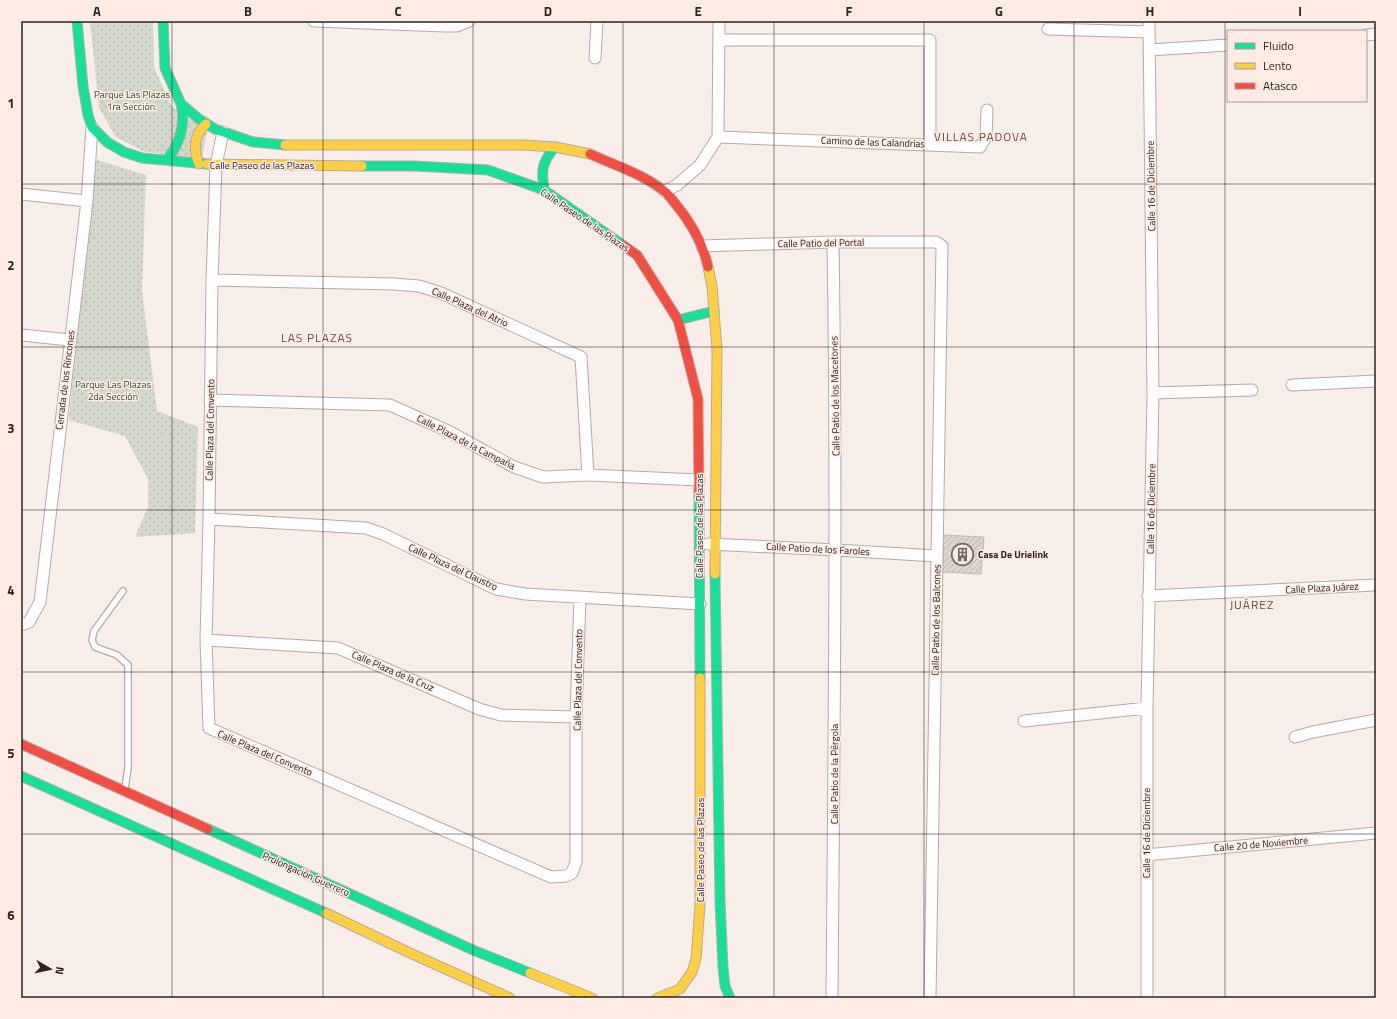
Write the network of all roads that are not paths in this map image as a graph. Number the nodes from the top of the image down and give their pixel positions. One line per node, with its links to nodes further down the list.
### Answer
1 (78, 21): 18 (street, Calle Paseo de las Plazas)
2 (163, 21): 15 (street, Calle Paseo de las Plazas)
3 (314, 21): 8 (street)
4 (468, 21): 8 (street)
5 (597, 21): 14 (street)
6 (719, 21): 11 (street)
7 (1149, 21): 10 (street, Calle 16 de Diciembre)
8 (427, 23)
9 (1048, 30): 10 (street)
10 (1149, 32): 13 (street, Calle 16 de Diciembre)
11 (719, 40): 20 (street); 21 (street, Camino de las Calandrias)
12 (1227, 45): 13 (street)
13 (1150, 50): 41 (street, Calle 16 de Diciembre)
14 (595, 58)
15 (181, 104): 17 (street, Calle Paseo de las Plazas); 23 (street)
16 (987, 110): 21 (street)
17 (206, 124): 19 (street, Calle Paseo de las Plazas); 24 (street)
18 (92, 127): 23 (street, Calle Paseo de las Plazas); 29 (street, Cerrada de los Rincones)
19 (223, 132): 22 (street, Calle Paseo de las Plazas); 25 (street, Calle Plaza del Convento)
20 (718, 137): 21 (street, Camino de las Calandrias); 27 (street)
21 (930, 145)
22 (555, 147): 26 (street); 27 (street, Calle Paseo de las Plazas)
23 (167, 160): 24 (street, Calle Paseo de las Plazas)
24 (199, 164): 25 (street, Calle Paseo de las Plazas)
25 (216, 165): 26 (street, Calle Paseo de las Plazas); 33 (street, Calle Plaza del Convento)
26 (544, 190): 35 (street, Calle Paseo de las Plazas)
27 (665, 191): 32 (street, Calle Paseo de las Plazas)
28 (21, 194): 29 (street)
29 (86, 201): 37 (street, Cerrada de los Rincones)
30 (833, 242): 31 (street, Calle Patio del Portal); 32 (street, Calle Patio del Portal); 48 (street, Calle Patio de los Macetones)
31 (939, 243): 49 (street, Calle Patio de los Balcones)
32 (702, 246): 34 (street, Calle Paseo de las Plazas)
33 (212, 280): 42 (street, Calle Plaza del Convento); 43 (street, Calle Plaza del Atrio)
34 (714, 311): 35 (street); 47 (street, Calle Paseo de las Plazas)
35 (678, 320): 44 (street, Calle Paseo de las Plazas)
36 (21, 335): 37 (street)
37 (70, 340): 55 (street, Cerrada de los Rincones)
38 (1376, 381): 39 (street)
39 (1292, 385)
40 (1252, 390): 41 (street)
41 (1153, 393): 52 (street, Calle 16 de Diciembre)
42 (210, 400): 43 (street, Calle Plaza de la Campaña); 45 (street, Calle Plaza del Convento)
43 (588, 475): 44 (street, Calle Plaza de la Campaña)
44 (699, 480): 46 (street, Calle Paseo de las Plazas)
45 (209, 519): 53 (street, Calle Plaza del Claustro); 56 (street, Calle Plaza del Convento)
46 (699, 544): 47 (street, Calle Patio de los Faroles); 54 (street, Calle Paseo de las Plazas)
47 (715, 544): 48 (street, Calle Patio de los Faroles); 70 (street, Calle Paseo de las Plazas)
48 (836, 550): 49 (street, Calle Patio de los Faroles); 71 (street, Calle Patio de la Pérgola)
49 (937, 556): 72 (street, Calle Patio de los Balcones)
50 (1376, 585): 52 (street, Calle Plaza Juárez)
51 (123, 591): 64 (lane)
52 (1148, 596): 57 (street, Calle 16 de Diciembre)
53 (580, 597): 54 (street, Calle Plaza del Claustro); 58 (street, Calle Plaza del Convento)
54 (700, 604): 69 (street, Calle Paseo de las Plazas)
55 (21, 625)
56 (206, 640): 58 (street, Calle Plaza de la Cruz); 58 (street, Calle Plaza del Convento)
57 (1147, 708): 60 (street); 66 (street, Calle 16 de Diciembre)
58 (576, 717)
59 (1376, 720): 61 (street)
60 (1024, 721)
61 (1295, 737)
62 (21, 744): 64 (street, Prolongación Guerrero)
63 (21, 776): 67 (street)
64 (125, 792): 68 (street, Prolongación Guerrero)
65 (1376, 833): 66 (street, Calle 20 de Noviembre)
66 (1146, 855): 73 (street, Calle 16 de Diciembre)
67 (510, 998)
68 (592, 998)
69 (658, 998)
70 (730, 998)
71 (832, 998)
72 (930, 998)
73 (1147, 998)

